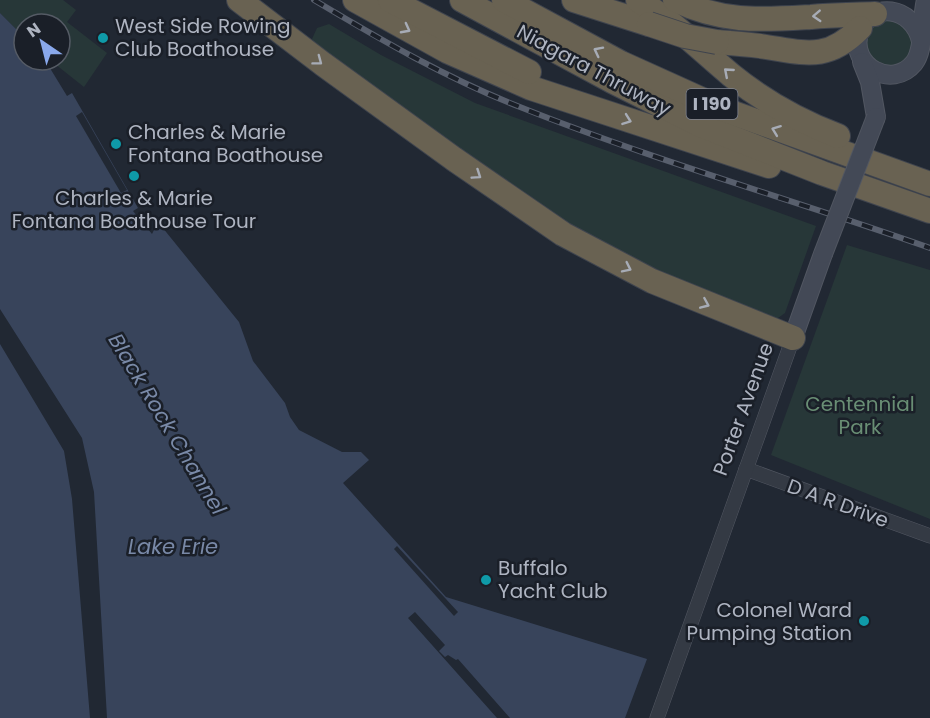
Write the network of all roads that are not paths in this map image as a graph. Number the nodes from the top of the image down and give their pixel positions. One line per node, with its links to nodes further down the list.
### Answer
1 (239, 0): 21 (highway, one-way to 21)
2 (355, 0): 15 (highway, one-way to 15)
3 (390, 0): 15 (highway)
4 (462, 0): 18 (highway, Niagara Thruway / I 190)
5 (504, 0): 19 (highway, Niagara Thruway / I 190, one-way to 5)
6 (574, 0): 11 (highway, bridge)
7 (638, 0): 17 (highway, one-way to 7)
8 (675, 0): 11 (highway, one-way to 8)
9 (901, 0): 11 (street)
10 (926, 0): 12 (street, Porter Avenue)
11 (874, 18): 12 (street); 13 (street)
12 (921, 41): 14 (street, Porter Avenue)
13 (862, 60): 14 (street); 16 (street)
14 (906, 70): 16 (street, Porter Avenue)
15 (572, 100): 18 (highway, one-way to 18)
16 (876, 117): 21 (street, Porter Avenue, bridge)
17 (930, 170)
18 (822, 173): 20 (highway, Niagara Thruway / I 190)
19 (930, 184)
20 (930, 211)
21 (793, 338): 22 (street, Porter Avenue)
22 (746, 469): 23 (street, D A R Drive); 24 (street, Porter Avenue)
23 (930, 536)
24 (657, 718)

